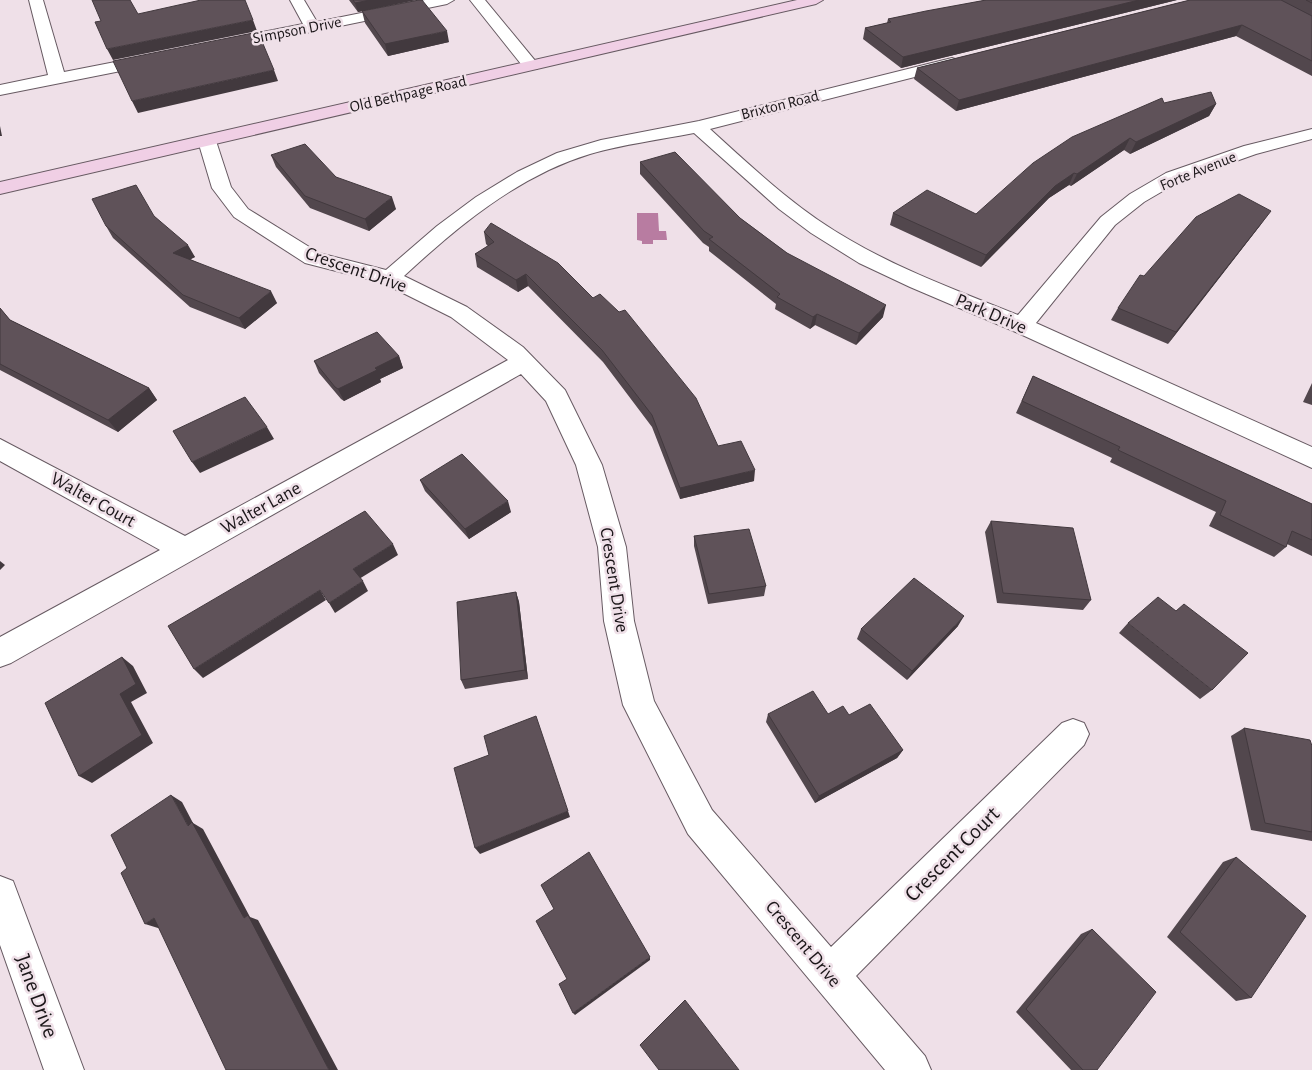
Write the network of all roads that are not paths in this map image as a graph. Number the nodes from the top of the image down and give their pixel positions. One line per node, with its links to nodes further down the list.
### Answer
1 (36, 0): 11 (street)
2 (297, 0): 6 (street)
3 (447, 0): 6 (street, Simpson Drive)
4 (477, 0): 10 (street)
5 (816, 0): 10 (main road, Old Bethpage Road)
6 (312, 28): 7 (street, Simpson Drive)
7 (204, 49)
8 (165, 57): 11 (street)
9 (964, 60): 13 (street, Brixton Road)
10 (532, 66): 15 (main road, Old Bethpage Road)
11 (57, 78): 12 (street)
12 (0, 90)
13 (697, 126): 17 (street, Brixton Road); 18 (street, Park Drive)
14 (1312, 134): 18 (street, Forte Avenue)
15 (207, 141): 16 (main road, Old Bethpage Road); 17 (street, Crescent Drive)
16 (0, 188)
17 (390, 278): 19 (street, Crescent Drive)
18 (1021, 326): 21 (street, Park Drive)
19 (523, 362): 22 (street, Walter Lane); 26 (street, Crescent Drive)
20 (0, 449): 22 (street, Walter Court)
21 (1312, 458)
22 (185, 550): 23 (street, Walter Lane)
23 (0, 653)
24 (1073, 734): 26 (street, Crescent Court)
25 (0, 894): 27 (street, Jane Drive)
26 (830, 975): 28 (street, Crescent Drive)
27 (64, 1070)
28 (911, 1070)

